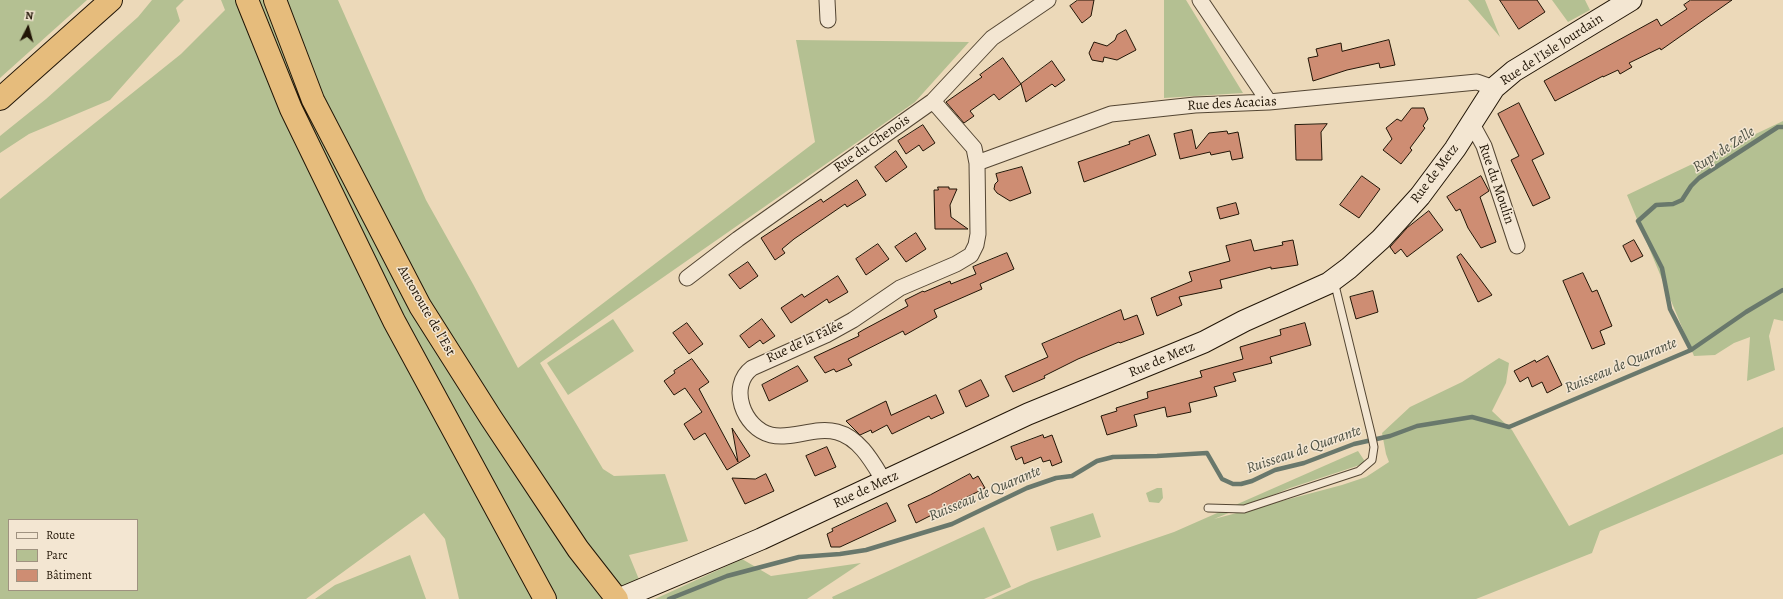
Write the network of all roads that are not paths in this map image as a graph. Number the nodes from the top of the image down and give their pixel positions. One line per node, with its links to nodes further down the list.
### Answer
1 (111, 0): 10 (highway)
2 (247, 0): 20 (highway)
3 (275, 0): 21 (highway, Autoroute de l’Est)
4 (827, 0): 8 (street)
5 (1048, 0): 11 (street, Rue du Chenois)
6 (1200, 0): 12 (street)
7 (1631, 0): 9 (main road, Rue de l'Isle Jourdain)
8 (828, 20)
9 (1494, 88): 12 (street, Rue des Acacias); 13 (main road, Rue de Metz)
10 (0, 99)
11 (933, 101): 14 (street, Rue de la Falée); 16 (street, Rue du Chenois)
12 (1269, 102): 14 (street, Rue des Acacias)
13 (1472, 124): 15 (street, Rue du Moulin); 17 (main road, Rue de Metz)
14 (977, 163): 18 (street, Rue de la Falée)
15 (1517, 246)
16 (687, 278)
17 (1334, 279): 18 (main road, Rue de Metz); 19 (lane)
18 (884, 482): 21 (main road, Rue de Metz)
19 (1208, 508)
20 (545, 599)
21 (618, 599)

